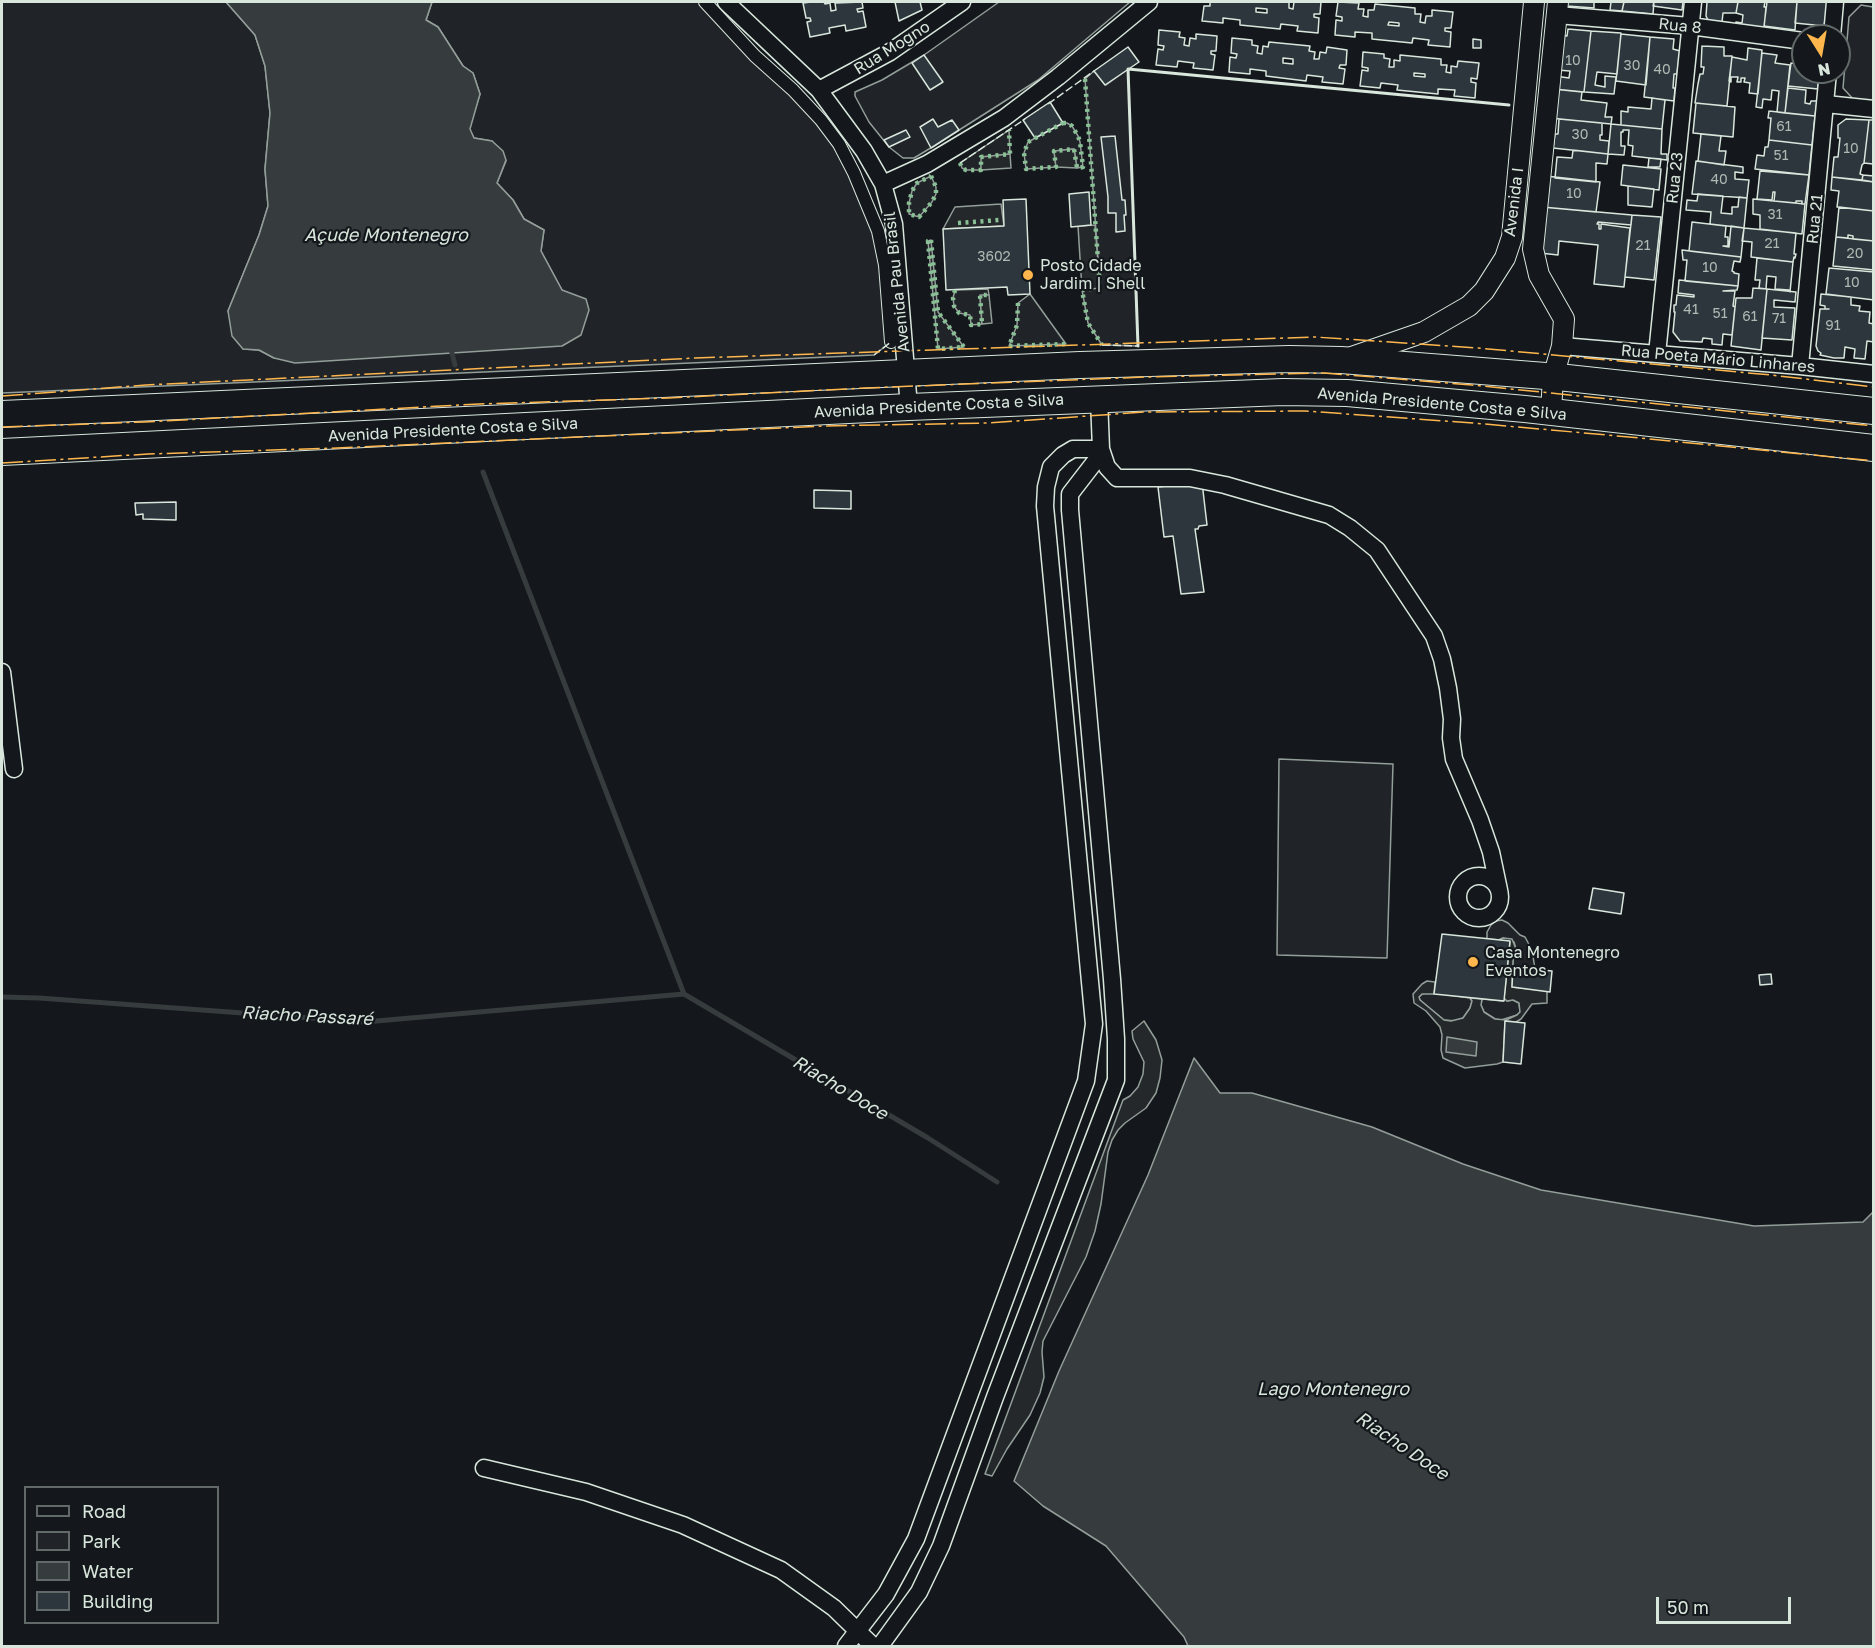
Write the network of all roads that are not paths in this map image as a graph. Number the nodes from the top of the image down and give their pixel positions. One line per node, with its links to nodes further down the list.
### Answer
1 (705, 2): 19 (street)
2 (726, 2): 13 (street, Avenida Pau Brasil)
3 (962, 2): 13 (street, Rua Mogno)
4 (1149, 2): 18 (street)
5 (1534, 2): 14 (street, Avenida I)
6 (1693, 2): 10 (street, Rua 23)
7 (1835, 2): 9 (street)
8 (1558, 8): 10 (street, Rua 8); 15 (street, Avenida I)
9 (1833, 24)
10 (1690, 26): 11 (street, Rua 8); 21 (street, Rua 23)
11 (1791, 39)
12 (1827, 84): 16 (street, Rua 21)
13 (819, 90): 18 (street, Avenida Pau Brasil)
14 (1526, 90): 15 (street); 22 (street, Avenida I)
15 (1549, 92): 20 (street, Avenida I)
16 (1826, 104): 17 (street); 23 (street, Rua 21)
17 (1874, 109)
18 (883, 184): 24 (street, Avenida Pau Brasil)
19 (891, 342)
20 (1562, 346): 21 (street, Rua Poeta Mário Linhares); 26 (street, Avenida I)
21 (1657, 354): 23 (street, Rua Poeta Mário Linhares)
22 (1341, 360): 24 (main road, Avenida Presidente Costa e Silva); 26 (main road, Avenida Presidente Costa e Silva)
23 (1800, 366): 25 (street, Rua Poeta Mário Linhares)
24 (906, 373): 28 (street, Avenida Pau Brasil); 29 (main road, Avenida Presidente Costa e Silva)
25 (1874, 374)
26 (1553, 377): 30 (main road, Avenida Presidente Costa e Silva); 32 (street, Avenida I)
27 (1099, 399): 28 (main road, Avenida Presidente Costa e Silva); 32 (main road, Avenida Presidente Costa e Silva); 36 (street)
28 (909, 407): 34 (main road, Avenida Presidente Costa e Silva)
29 (104, 408): 31 (main road, Avenida Presidente Costa e Silva); 34 (main road)
30 (1874, 411)
31 (53, 412): 33 (main road, Avenida Presidente Costa e Silva); 37 (main road)
32 (1551, 412): 35 (main road, Avenida Presidente Costa e Silva)
33 (2, 414)
34 (106, 447): 37 (main road, Avenida Presidente Costa e Silva)
35 (1874, 448)
36 (1101, 449): 41 (street); 43 (street); 46 (street)
37 (55, 450): 38 (main road, Avenida Presidente Costa e Silva)
38 (2, 452)
39 (2, 672): 40 (street)
40 (14, 769)
41 (1499, 890)
42 (484, 1468): 43 (street)
43 (858, 1632): 44 (street); 45 (street)
44 (846, 1647)
45 (873, 1647)
46 (880, 1647)

